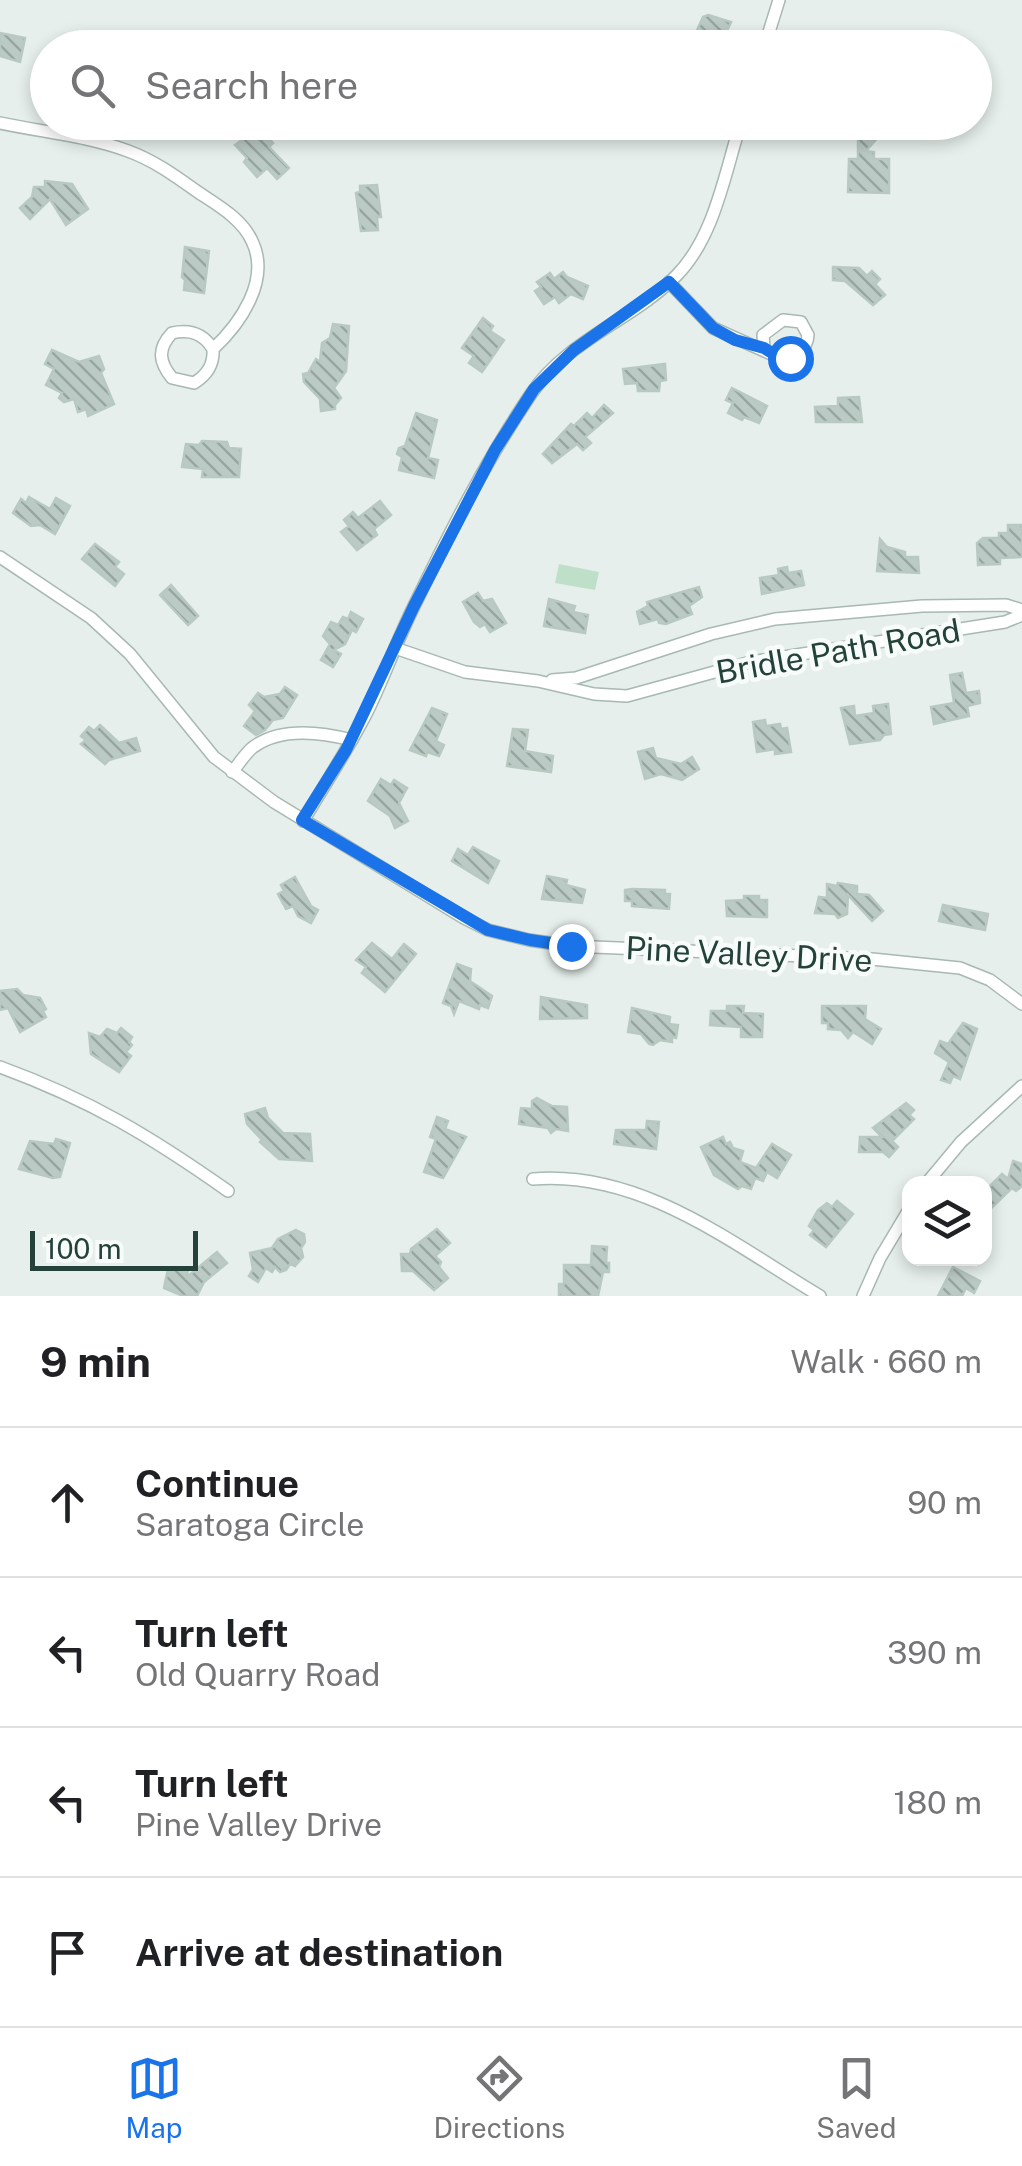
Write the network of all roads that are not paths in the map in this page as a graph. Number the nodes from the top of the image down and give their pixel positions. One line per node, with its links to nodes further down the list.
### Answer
1 (779, 0): 2 (street)
2 (770, 30)
3 (0, 123): 4 (street)
4 (30, 129)
5 (80, 140): 9 (street)
6 (735, 140): 7 (street)
7 (669, 282): 8 (street); 12 (street)
8 (764, 348)
9 (212, 349): 9 (street)
10 (0, 556): 15 (street, Pine Valley Drive)
11 (1022, 612): 13 (street, Bridle Path Road); 13 (street, Bridle Path Road)
12 (395, 648): 13 (street, Bridle Path Road); 14 (street)
13 (538, 681)
14 (352, 740): 15 (street); 16 (street)
15 (232, 772): 16 (street, Pine Valley Drive)
16 (302, 820): 17 (street, Pine Valley Drive)
17 (1022, 1004)
18 (0, 1067): 22 (street)
19 (1022, 1086): 20 (street)
20 (933, 1176)
21 (533, 1179): 24 (street)
22 (228, 1191)
23 (902, 1221): 25 (street)
24 (820, 1296)
25 (863, 1296)

